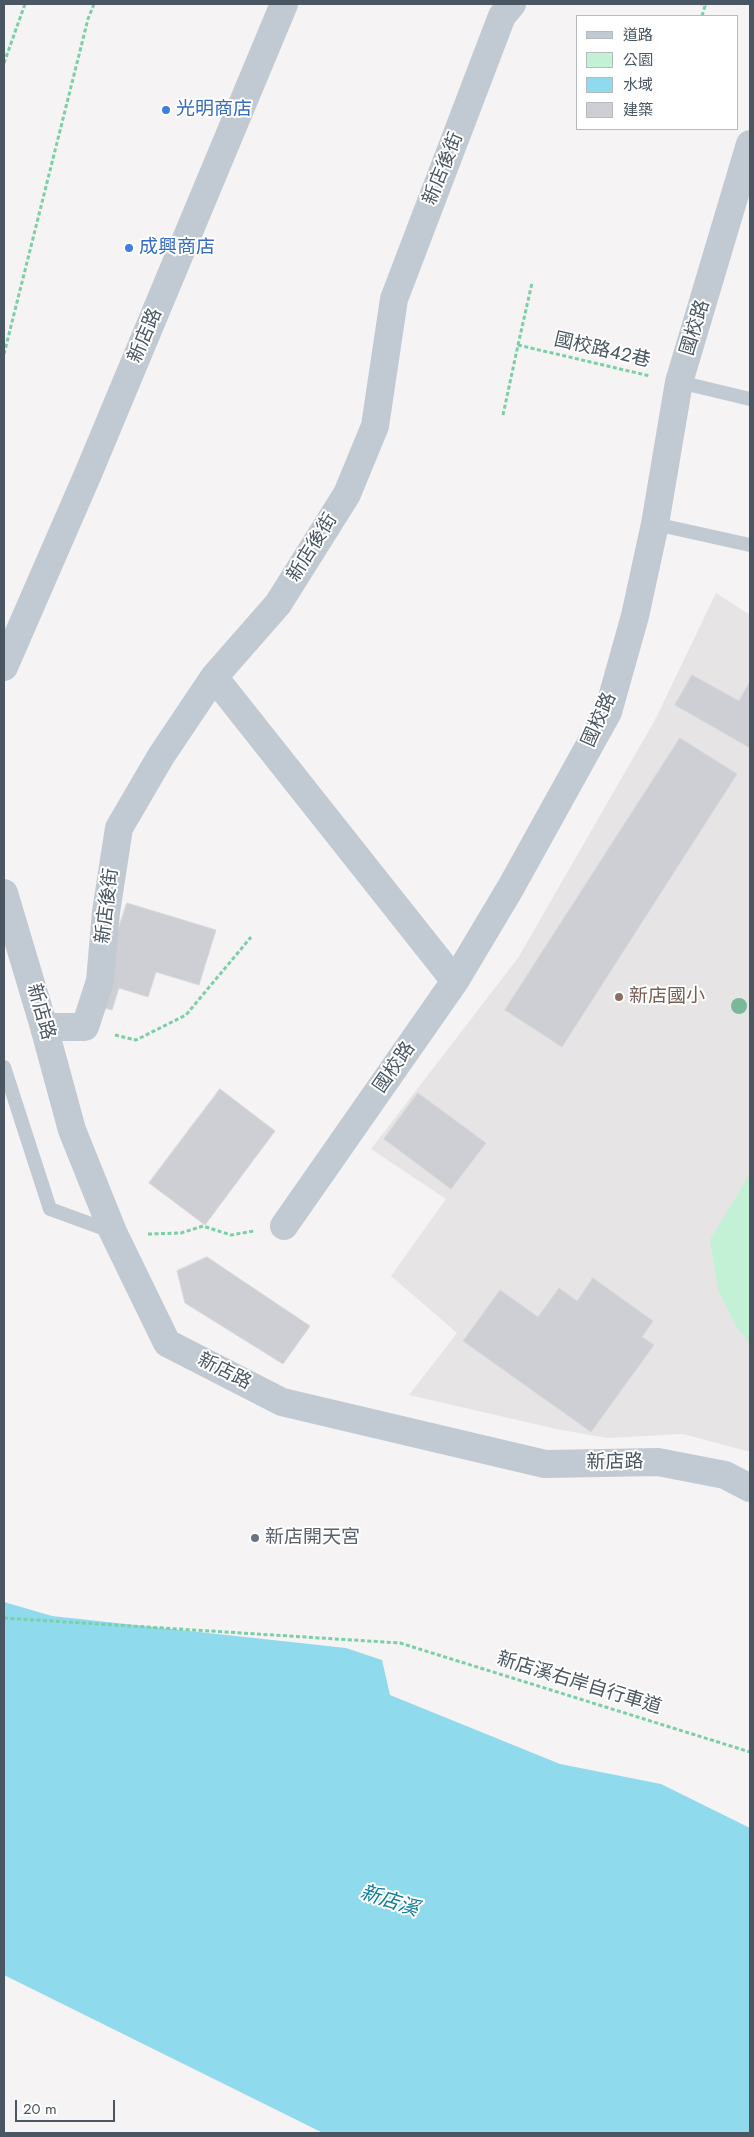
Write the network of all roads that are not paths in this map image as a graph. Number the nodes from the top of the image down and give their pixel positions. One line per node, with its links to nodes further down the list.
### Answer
1 (284, 4): 8 (street, 新店路)
2 (512, 4): 9 (street, 新店後街)
3 (750, 148): 4 (street, 國校路)
4 (680, 382): 5 (lane); 6 (street, 國校路)
5 (750, 399)
6 (655, 524): 7 (lane); 11 (street, 國校路)
7 (750, 545)
8 (4, 667)
9 (214, 677): 11 (street); 12 (street, 新店後街)
10 (4, 893): 12 (street, 新店路)
11 (456, 982): 14 (street, 國校路)
12 (44, 1027): 15 (street, 新店路)
13 (4, 1067): 15 (lane)
14 (284, 1226)
15 (113, 1232): 16 (street, 新店路)
16 (750, 1488)

